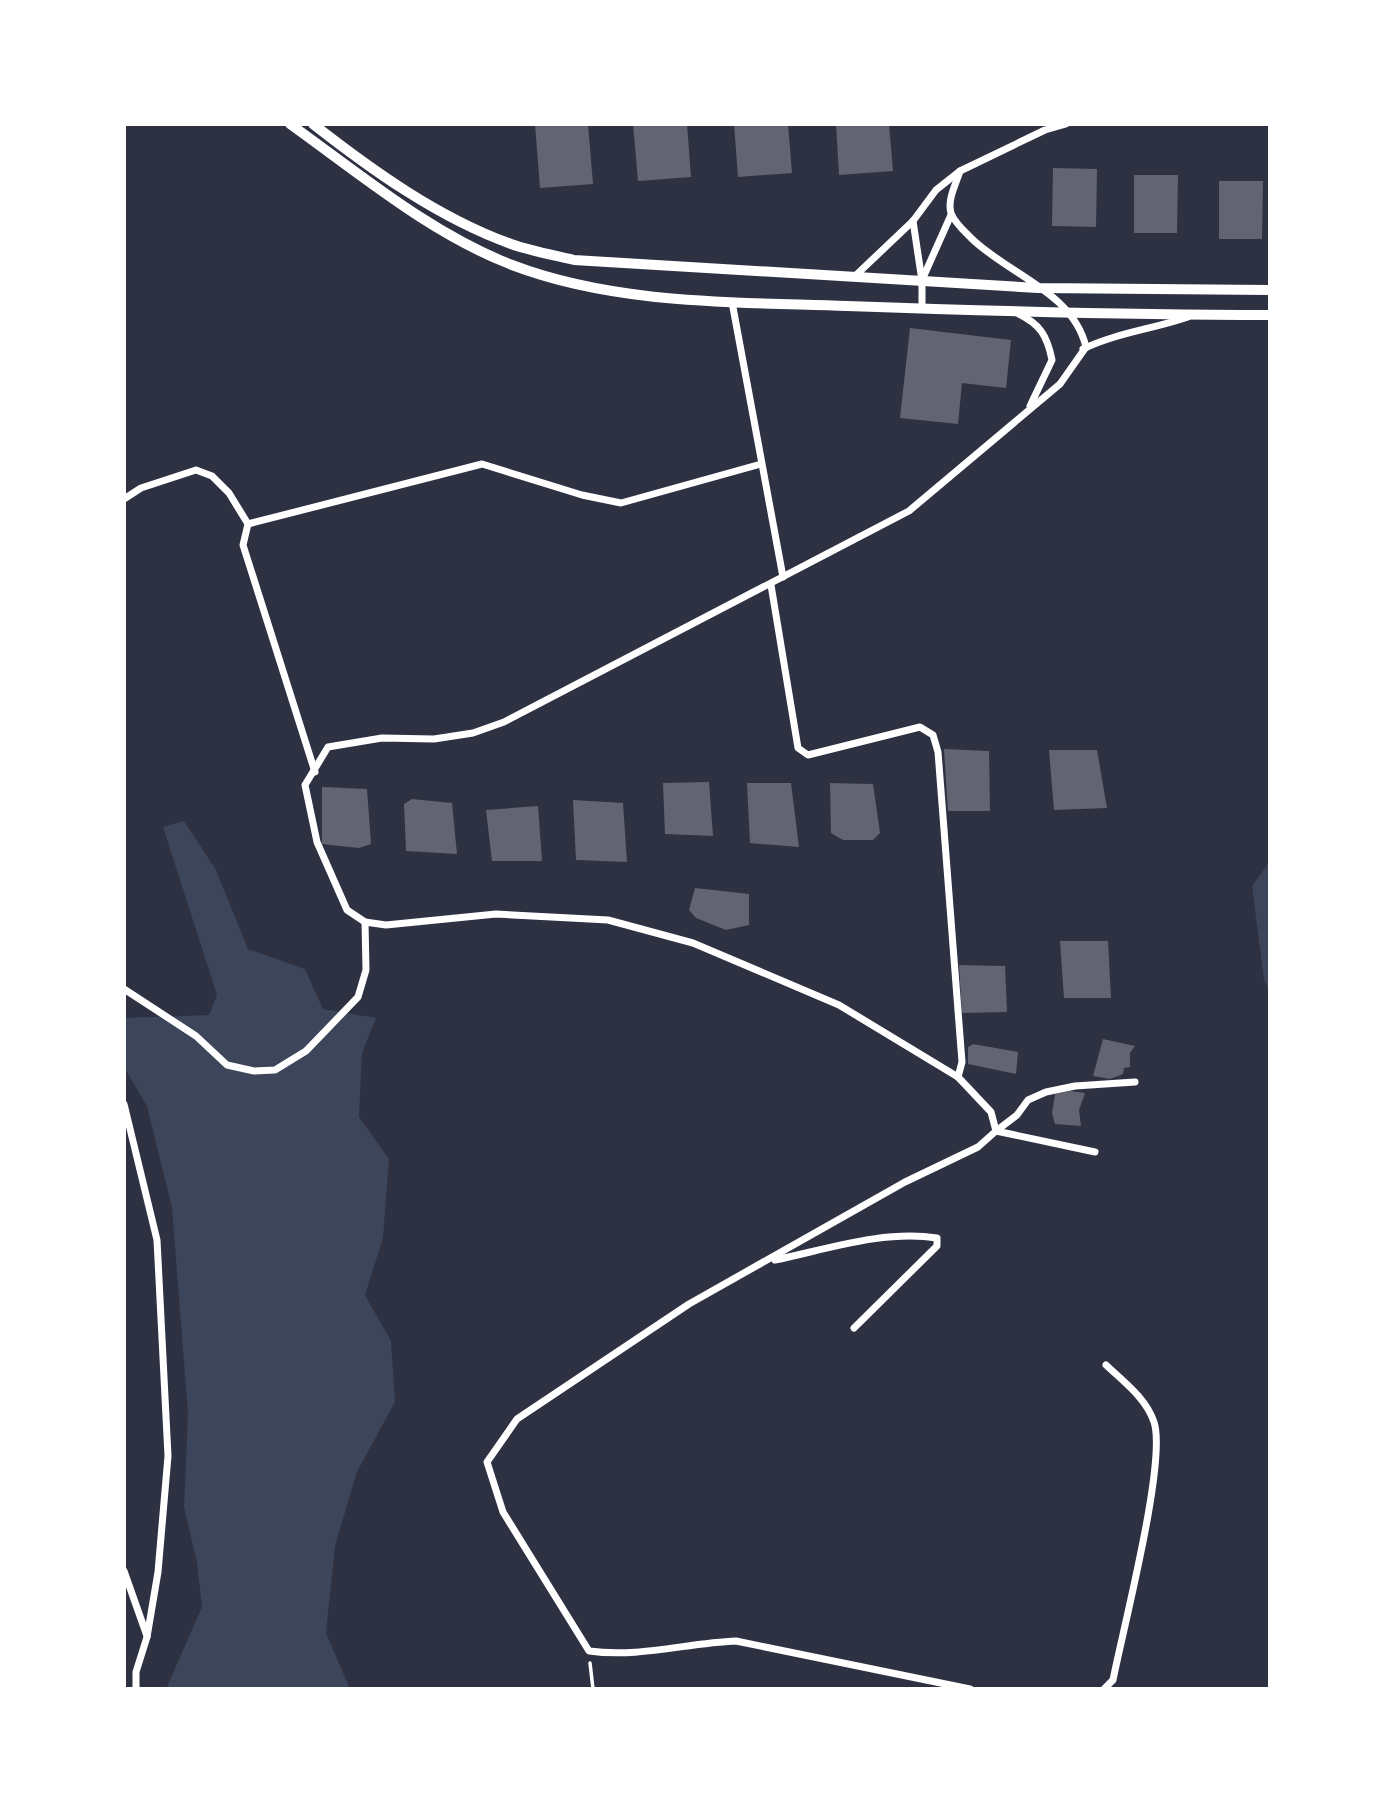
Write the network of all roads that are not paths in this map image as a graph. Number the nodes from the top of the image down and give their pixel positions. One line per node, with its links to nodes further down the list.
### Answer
1 (290, 124): 11 (street)
2 (313, 124): 7 (street)
3 (1066, 124): 4 (street)
4 (960, 171): 5 (street); 6 (street)
5 (951, 215): 8 (street); 9 (street)
6 (913, 221): 7 (street); 8 (street)
7 (853, 278): 8 (street)
8 (922, 281): 9 (street); 12 (street)
9 (1038, 288): 10 (street); 13 (street)
10 (1270, 290)
11 (732, 302): 12 (street); 19 (street)
12 (922, 309): 14 (street)
13 (1070, 311): 14 (street); 15 (street); 17 (street)
14 (1014, 312): 18 (street)
15 (1192, 316): 16 (street); 17 (street)
16 (1270, 316)
17 (1082, 349): 18 (street)
18 (1026, 413): 22 (street)
19 (761, 464): 21 (street); 22 (street)
20 (124, 499): 21 (street)
21 (248, 524): 24 (street)
22 (783, 577): 23 (street)
23 (771, 585): 24 (street); 27 (street)
24 (315, 772): 25 (street)
25 (365, 922): 26 (street); 27 (street)
26 (124, 989)
27 (958, 1077): 30 (street)
28 (1135, 1082): 30 (street)
29 (124, 1104): 36 (street)
30 (996, 1131): 31 (street); 32 (street)
31 (1095, 1152)
32 (768, 1262): 33 (street); 38 (street)
33 (854, 1328)
34 (1106, 1365): 39 (street)
35 (124, 1571): 36 (street)
36 (147, 1637): 37 (street)
37 (136, 1689)
38 (971, 1689)
39 (1104, 1689)

